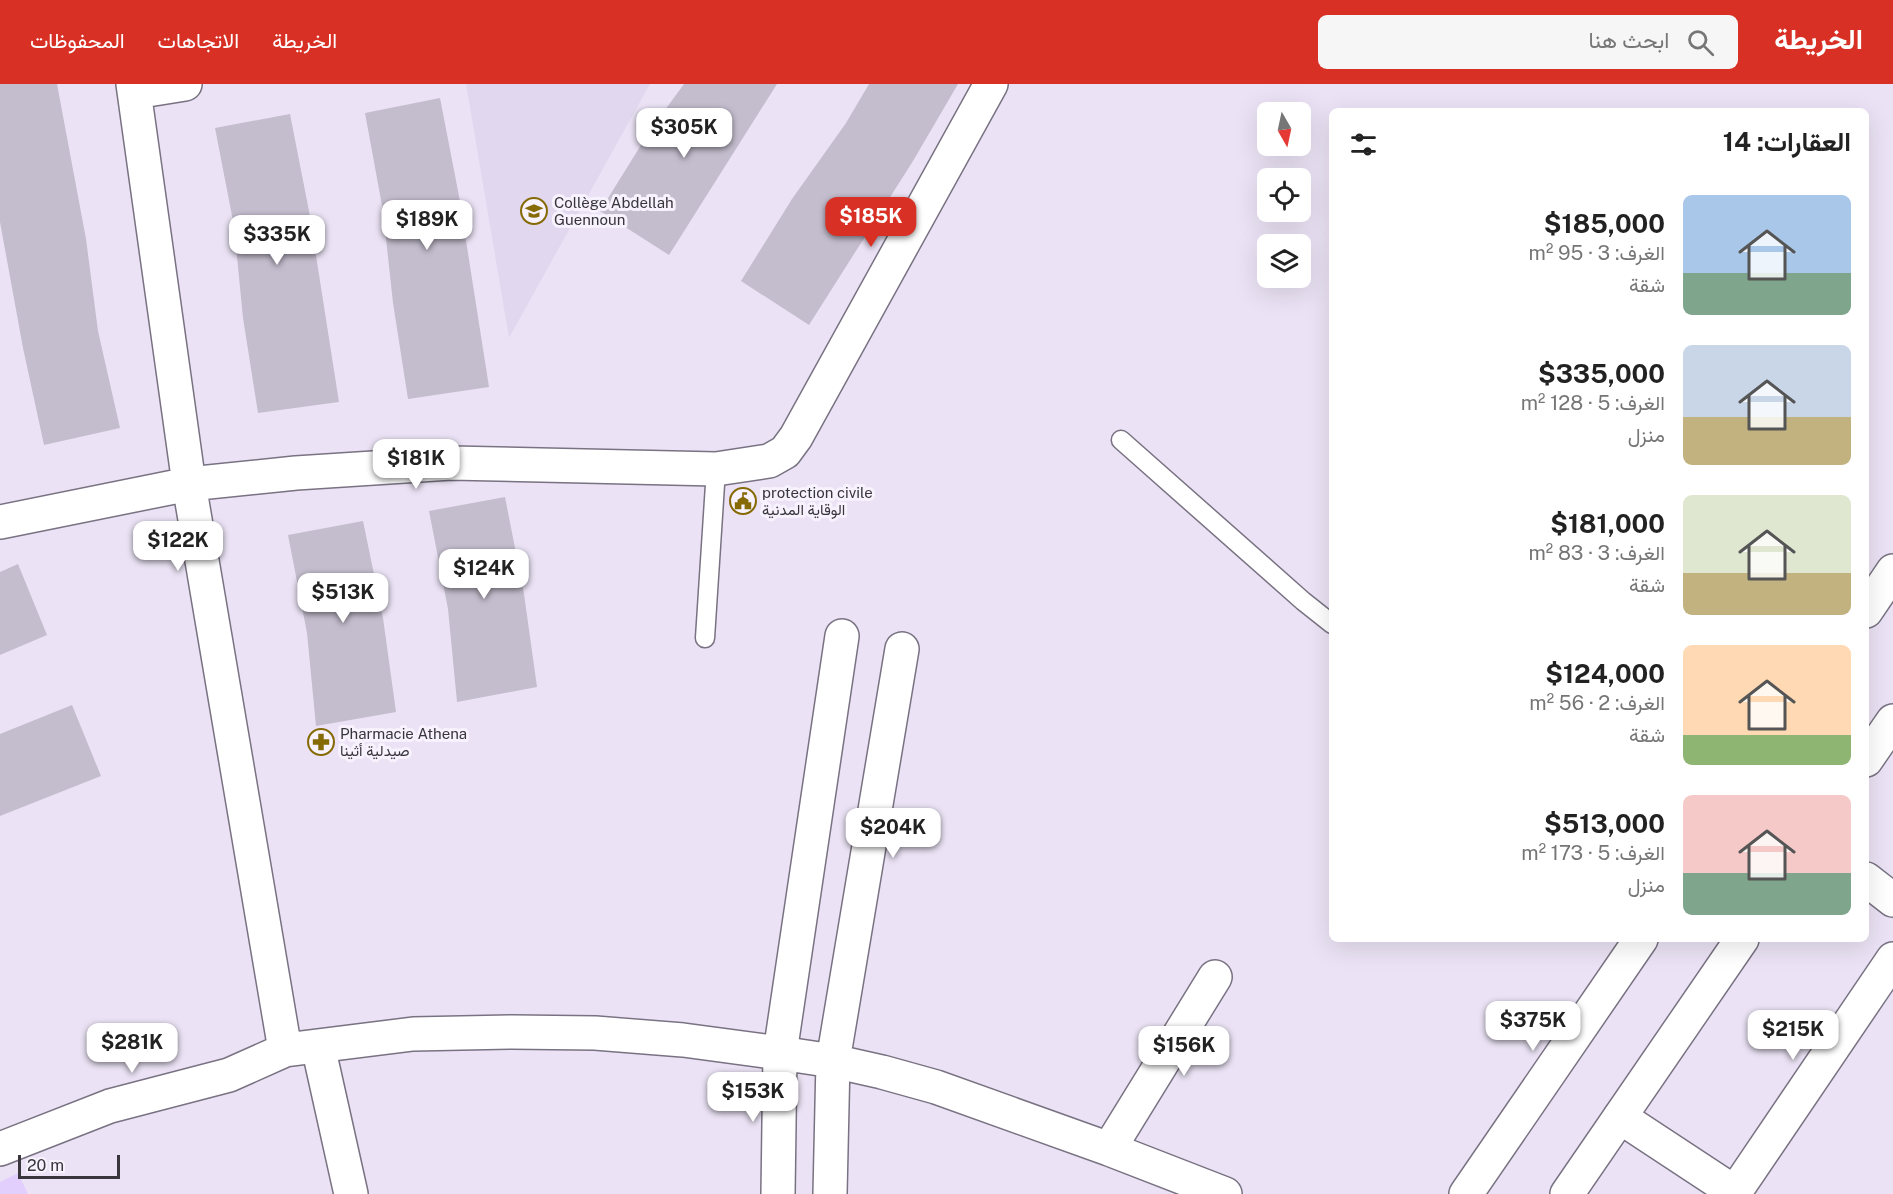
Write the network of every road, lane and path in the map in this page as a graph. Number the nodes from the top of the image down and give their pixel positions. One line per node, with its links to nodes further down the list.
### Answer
1 (185, 84): 3 (street)
2 (991, 84): 5 (street)
3 (134, 88): 6 (street)
4 (1121, 440): 10 (lane)
5 (716, 469): 6 (street); 12 (lane)
6 (189, 484): 7 (street); 23 (street)
7 (0, 522)
8 (1893, 571): 9 (street)
9 (1869, 607)
10 (1329, 622)
11 (842, 636): 24 (street)
12 (705, 638)
13 (902, 649): 25 (street)
14 (1893, 721): 15 (street)
15 (1869, 756)
16 (1869, 881): 17 (street)
17 (1893, 900)
18 (1639, 942): 34 (street)
19 (1740, 942): 26 (street)
20 (1893, 959): 29 (street)
21 (1215, 978): 28 (street)
22 (318, 1046): 23 (street); 24 (street); 30 (street)
23 (285, 1050): 27 (street)
24 (780, 1053): 25 (street); 31 (street)
25 (833, 1061): 28 (street); 32 (street)
26 (1620, 1117): 29 (street); 35 (street)
27 (0, 1149)
28 (1109, 1149): 33 (street)
29 (1736, 1193)
30 (351, 1194)
31 (778, 1194)
32 (830, 1194)
33 (1225, 1194)
34 (1466, 1194)
35 (1567, 1194)

